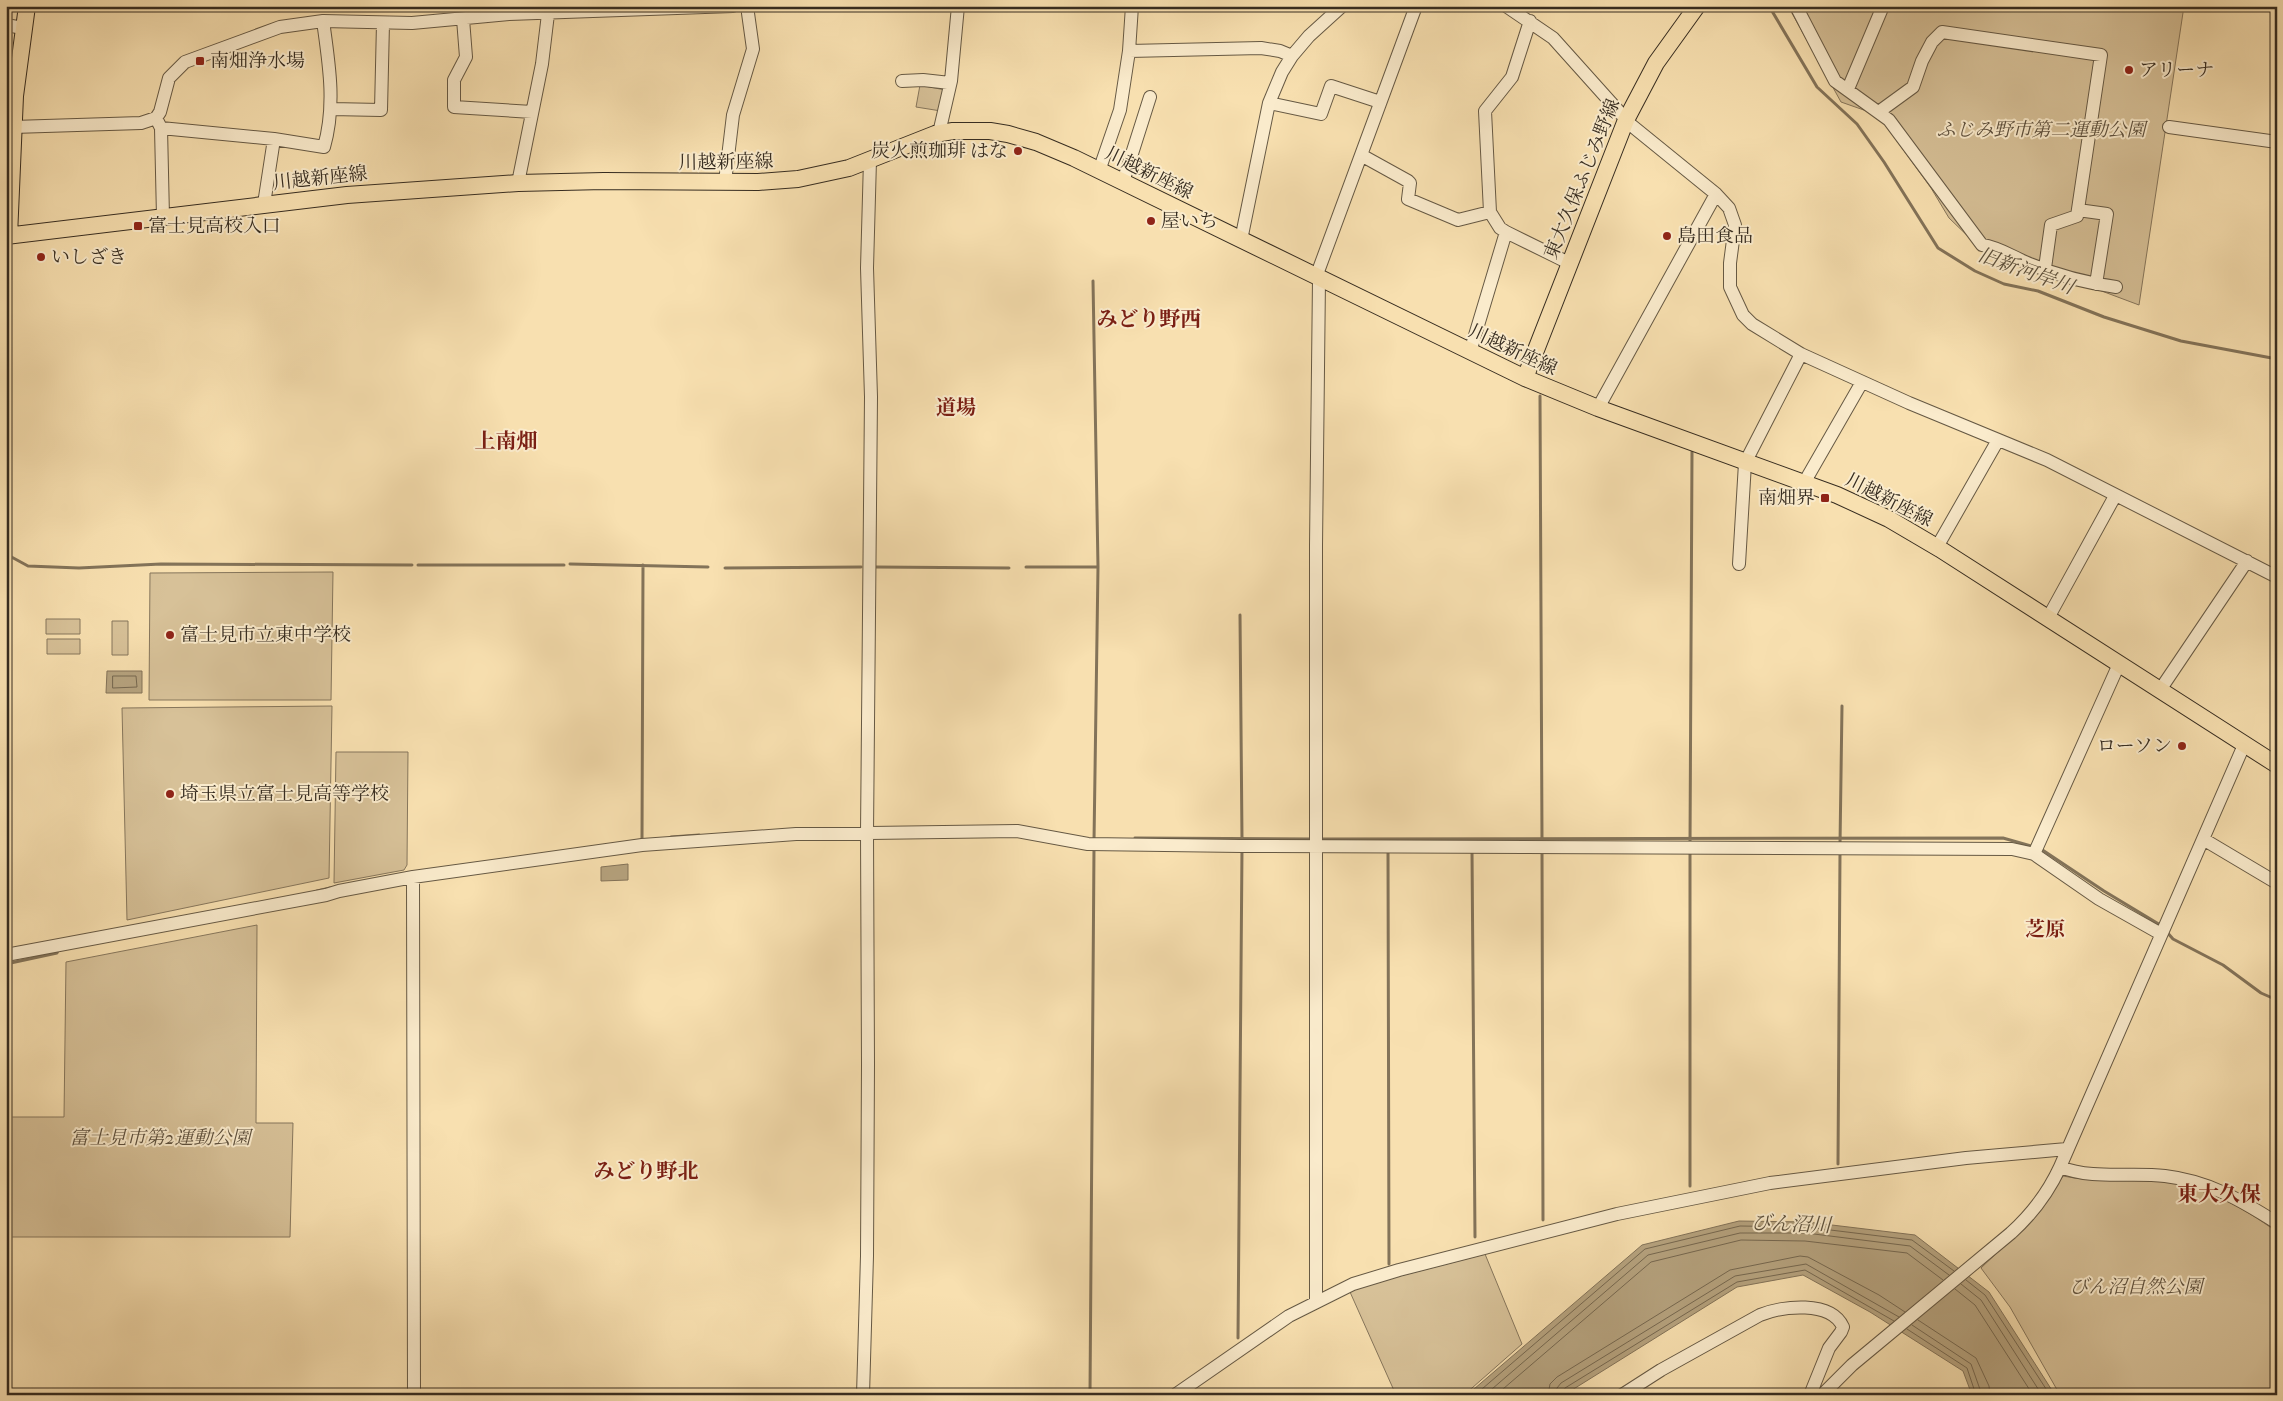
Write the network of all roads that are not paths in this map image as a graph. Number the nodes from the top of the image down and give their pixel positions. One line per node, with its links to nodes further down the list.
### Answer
1 (27, 6): 20 (main road)
2 (733, 6): 12 (street)
3 (747, 6): 42 (street)
4 (958, 6): 24 (street)
5 (1132, 6): 21 (street)
6 (1342, 6): 22 (street)
7 (1416, 6): 27 (street)
8 (1506, 6): 17 (street)
9 (1696, 6): 32 (main road, 東大久保ふじみ野線)
10 (1796, 6): 25 (street)
11 (1883, 6): 25 (street)
12 (658, 8): 14 (street)
13 (510, 10): 14 (street); 15 (street)
14 (548, 14): 31 (street)
15 (463, 19): 18 (street); 31 (street)
16 (324, 21): 18 (street); 29 (street); 34 (street)
17 (1530, 21): 32 (street); 48 (street)
18 (383, 23): 29 (street)
19 (6, 25): 20 (street)
20 (23, 28): 33 (main road)
21 (1129, 51): 22 (street); 41 (street)
22 (1292, 56): 28 (street)
23 (902, 81): 24 (street)
24 (950, 83): 36 (street)
25 (1848, 89): 30 (street)
26 (1150, 97): 43 (street)
27 (1380, 102): 28 (street); 39 (street)
28 (1269, 103): 52 (street)
29 (331, 109): 37 (street)
30 (1880, 111): 47 (street); 54 (street)
31 (532, 112): 44 (street)
32 (1626, 120): 45 (street); 53 (main road, 東大久保ふじみ野線)
33 (11, 122): 34 (street); 51 (main road)
34 (158, 123): 37 (street); 49 (street)
35 (2169, 127): 38 (street)
36 (940, 133): 40 (main road, 川越新座線); 41 (main road, 川越新座線)
37 (274, 139): 46 (street)
38 (2277, 142)
39 (1361, 155): 48 (street); 55 (street)
40 (870, 160): 42 (main road, 川越新座線); 76 (street)
41 (1098, 170): 43 (main road, 川越新座線)
42 (725, 182): 44 (main road, 川越新座線)
43 (1122, 182): 52 (main road, 川越新座線)
44 (518, 183): 46 (main road, 川越新座線)
45 (1716, 194): 59 (street); 62 (street)
46 (264, 204): 49 (main road, 川越新座線)
47 (2078, 210): 54 (street); 56 (street)
48 (1490, 212): 50 (street)
49 (163, 217): 51 (main road, 川越新座線)
50 (1506, 232): 53 (street); 58 (street)
51 (8, 236)
52 (1241, 240): 55 (main road, 川越新座線)
53 (1569, 263): 60 (main road, 東大久保ふじみ野線)
54 (2045, 268): 56 (street)
55 (1318, 278): 58 (main road, 川越新座線); 78 (street)
56 (2096, 284): 57 (street)
57 (2116, 287)
58 (1470, 352): 60 (main road, 川越新座線)
59 (1801, 354): 61 (street); 64 (street)
60 (1524, 378): 62 (main road, 川越新座線)
61 (1862, 382): 63 (street); 65 (street)
62 (1598, 408): 64 (main road, 川越新座線)
63 (1998, 440): 66 (street); 67 (street)
64 (1745, 463): 65 (main road, 川越新座線); 69 (street)
65 (1804, 483): 67 (main road, 川越新座線)
66 (2115, 496): 68 (street); 71 (street)
67 (1937, 547): 71 (main road, 川越新座線)
68 (2247, 561): 70 (street); 73 (street)
69 (1739, 564)
70 (2277, 577)
71 (2048, 618): 72 (main road, 川越新座線)
72 (2119, 664): 73 (main road, 川越新座線); 79 (street)
73 (2160, 690): 74 (main road, 川越新座線)
74 (2244, 744): 75 (main road, 川越新座線); 77 (street)
75 (2277, 766)
76 (867, 833): 78 (street); 80 (street); 89 (street)
77 (2203, 839): 81 (street); 82 (street)
78 (1317, 847): 79 (street); 87 (street)
79 (2034, 854): 82 (street)
80 (413, 877): 83 (street); 88 (street)
81 (2277, 883)
82 (2161, 934): 84 (street)
83 (6, 955)
84 (2067, 1149): 85 (street); 87 (street)
85 (2060, 1167): 86 (street); 93 (street)
86 (2277, 1223)
87 (1316, 1302): 90 (street)
88 (414, 1395)
89 (863, 1395)
90 (1175, 1395)
91 (1622, 1395): 92 (street)
92 (1810, 1395)
93 (1822, 1395)

